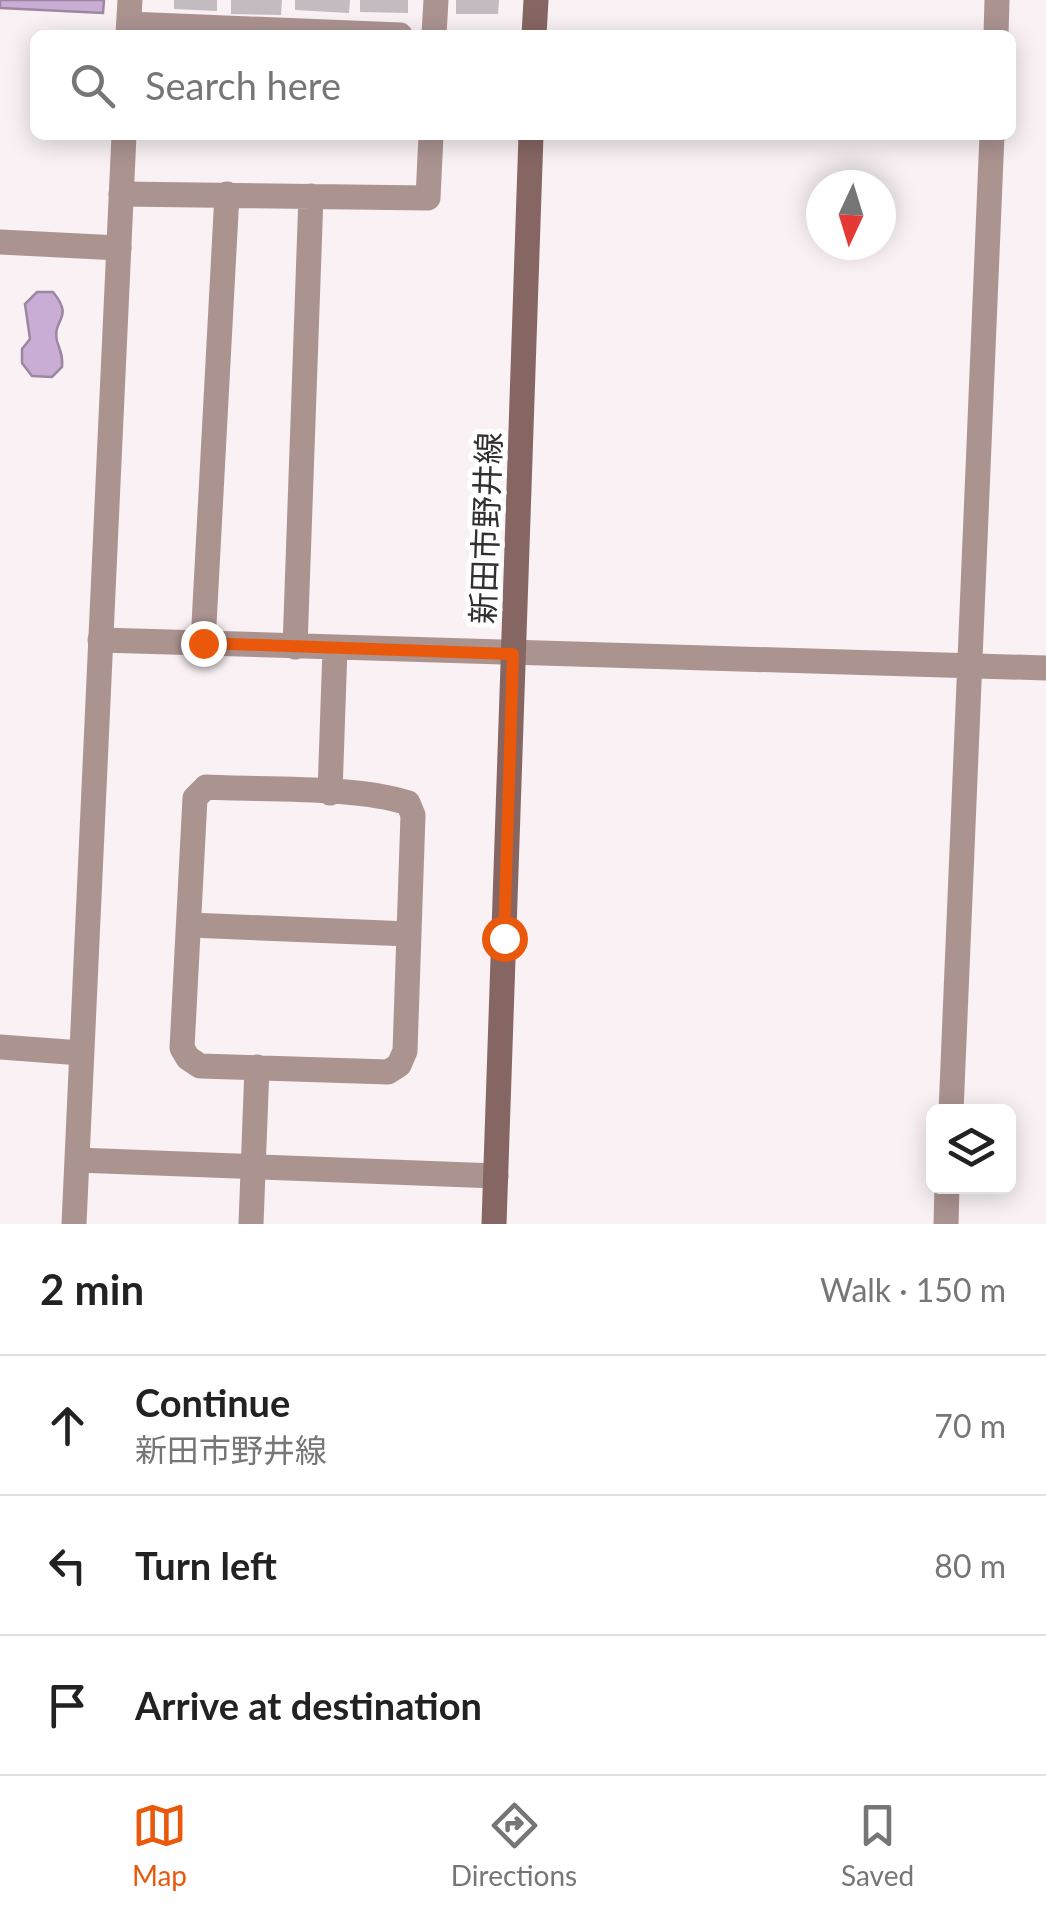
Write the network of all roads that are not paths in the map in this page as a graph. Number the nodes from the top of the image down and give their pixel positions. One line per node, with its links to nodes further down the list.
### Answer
1 (436, 0): 6 (street)
2 (536, 0): 7 (main road)
3 (997, 0): 8 (street)
4 (129, 20): 5 (street)
5 (310, 30)
6 (434, 30)
7 (534, 30)
8 (996, 30)
9 (124, 140): 13 (street)
10 (430, 140): 15 (street)
11 (530, 140): 23 (main road, 新田市野井線)
12 (992, 140): 24 (street)
13 (122, 194): 14 (street); 17 (street)
14 (227, 194): 15 (street); 20 (street)
15 (312, 196): 21 (street)
16 (0, 242): 17 (street); 18 (street)
17 (119, 248): 19 (street)
18 (0, 259)
19 (100, 640): 20 (street); 30 (street)
20 (203, 643): 21 (street)
21 (295, 646): 22 (street)
22 (335, 648): 23 (street); 26 (street)
23 (513, 654): 24 (street); 35 (main road, 新田市野井線)
24 (970, 666): 25 (street); 32 (street)
25 (1046, 668)
26 (330, 793): 27 (street); 28 (street)
27 (190, 925): 28 (street); 31 (street)
28 (409, 934): 31 (street)
29 (0, 1048): 30 (street)
30 (82, 1054): 33 (street)
31 (257, 1068): 34 (street)
32 (951, 1104)
33 (77, 1160): 34 (street); 37 (street)
34 (253, 1166): 35 (street); 38 (street)
35 (496, 1176): 39 (main road, 新田市野井線)
36 (947, 1194): 40 (street)
37 (74, 1224)
38 (251, 1224)
39 (494, 1224)
40 (946, 1224)

